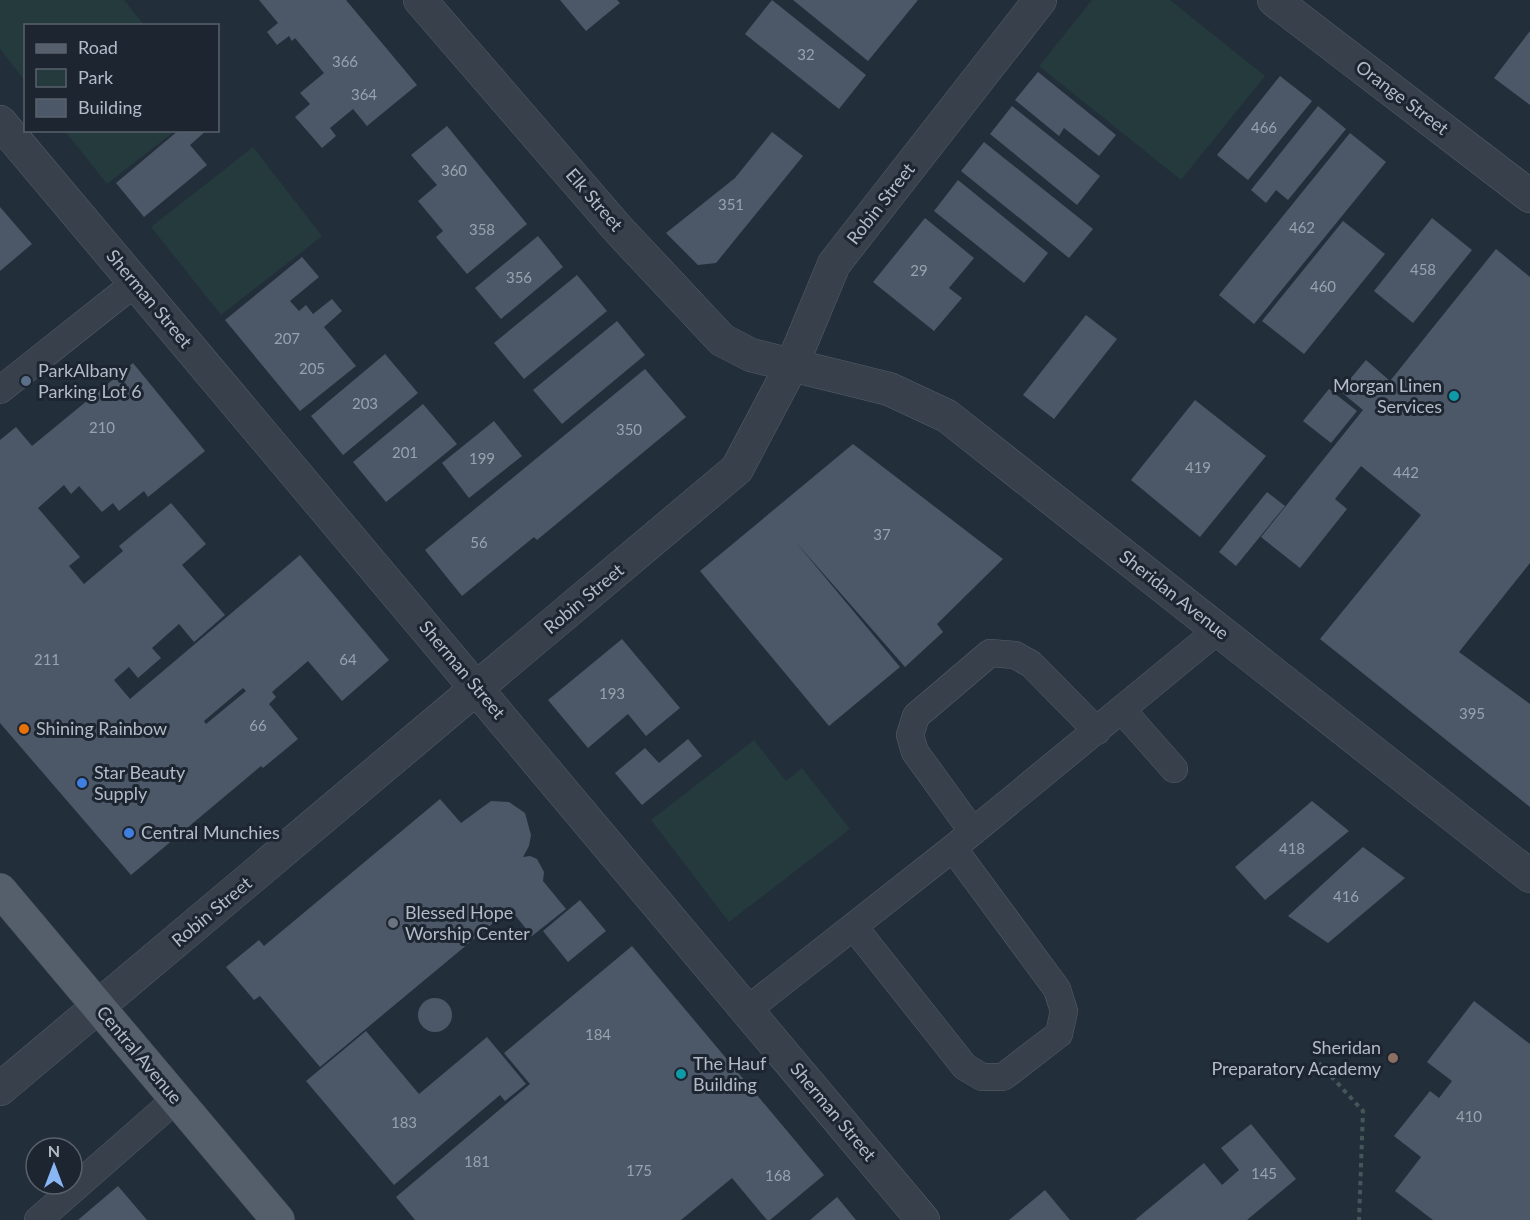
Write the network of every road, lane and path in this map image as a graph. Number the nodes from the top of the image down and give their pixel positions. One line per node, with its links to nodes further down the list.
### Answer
1 (420, 0): 7 (street, Elk Street)
2 (1040, 0): 7 (street, Robin Street)
3 (1274, 0): 5 (street, Orange Street)
4 (0, 122): 6 (street, Sherman Street)
5 (1530, 196)
6 (135, 283): 8 (lane); 10 (street, Sherman Street)
7 (792, 365): 9 (street, Sheridan Avenue); 10 (street, Robin Street)
8 (0, 390)
9 (1218, 630): 11 (lane); 15 (street, Sheridan Avenue)
10 (478, 689): 18 (street, Robin Street); 19 (street, Sherman Street)
11 (1122, 710): 12 (lane); 13 (lane)
12 (1097, 731): 14 (lane); 14 (lane)
13 (1174, 769)
14 (963, 840): 17 (lane); 17 (lane)
15 (1530, 876)
16 (0, 890): 18 (main road, Central Avenue)
17 (854, 927): 19 (lane)
18 (99, 1007): 21 (street, Robin Street); 22 (main road, Central Avenue)
19 (747, 1010): 25 (street, Sherman Street)
20 (1319, 1063): 26 (path)
21 (0, 1089)
22 (176, 1099): 23 (lane); 24 (main road, Central Avenue)
23 (38, 1220)
24 (278, 1220)
25 (923, 1220)
26 (1359, 1220)

